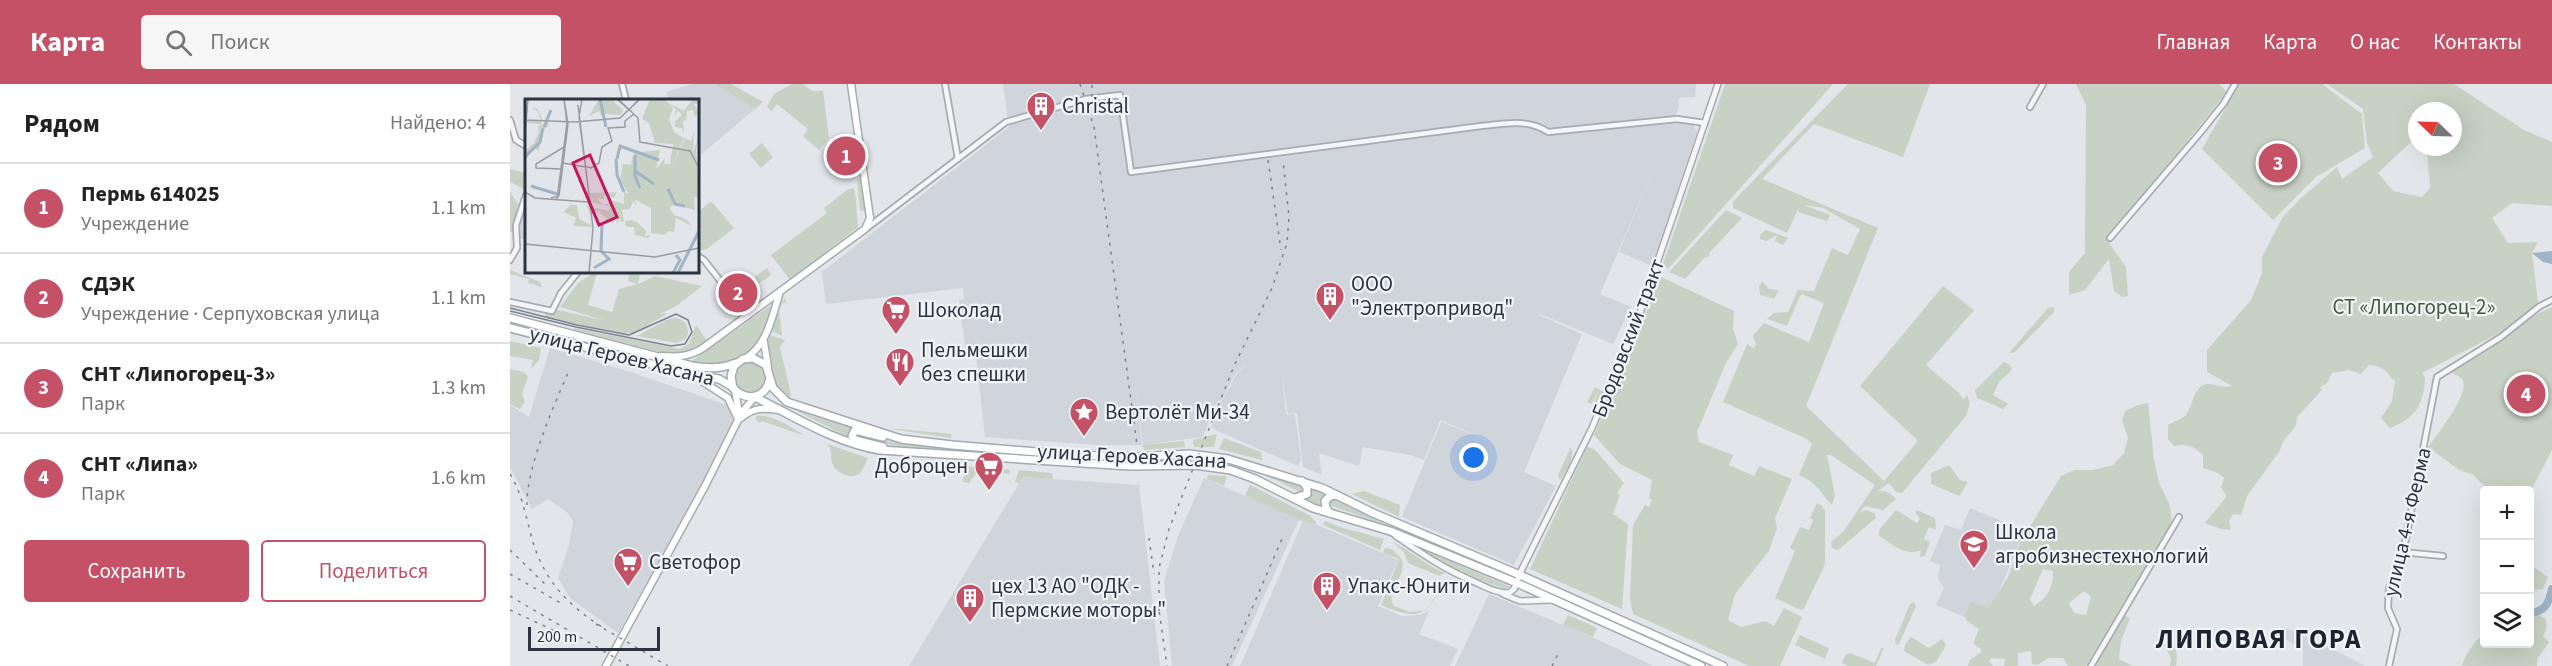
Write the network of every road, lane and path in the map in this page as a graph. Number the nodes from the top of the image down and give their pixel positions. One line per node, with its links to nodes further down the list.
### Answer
1 (622, 84): 7 (street)
2 (851, 84): 14 (main road)
3 (945, 84): 12 (street)
4 (1718, 84): 10 (street, Бродовский тракт)
5 (2043, 84): 8 (street)
6 (2235, 84): 15 (street)
7 (627, 99)
8 (2030, 107)
9 (510, 120): 11 (street)
10 (1704, 123): 12 (street); 47 (street, Бродовский тракт)
11 (525, 145)
12 (958, 159): 14 (street)
13 (525, 198): 17 (street)
14 (873, 219): 19 (main road)
15 (2110, 238)
16 (699, 257): 23 (street)
17 (510, 260)
18 (577, 273): 21 (street)
19 (779, 294): 23 (main road); 26 (main road)
20 (2552, 300): 45 (street, улица 4-я Ферма)
21 (511, 302): 22 (street)
22 (510, 309)
23 (748, 316): 27 (main road)
24 (510, 318): 27 (main road, улица Героев Хасана)
25 (510, 328): 31 (main road, улица Героев Хасана)
26 (764, 338): 28 (main road); 30 (main road)
27 (657, 356): 29 (main road, улица Героев Хасана)
28 (746, 358): 29 (main road); 30 (main road)
29 (736, 363): 33 (main road)
30 (768, 368): 32 (main road)
31 (690, 374): 33 (main road, улица Героев Хасана); 36 (main road)
32 (770, 378): 34 (main road); 37 (main road, улица Героев Хасана)
33 (734, 389): 34 (main road); 36 (main road)
34 (755, 397): 35 (main road, улица Героев Хасана); 36 (main road)
35 (783, 411): 36 (main road); 38 (main road, улица Героев Хасана)
36 (738, 420): 51 (main road)
37 (900, 439): 38 (main road); 39 (main road, улица Героев Хасана)
38 (897, 451): 41 (main road, улица Героев Хасана)
39 (1302, 481): 40 (main road, улица Героев Хасана); 41 (main road)
40 (1337, 495): 42 (main road); 47 (main road, улица Героев Хасана)
41 (1293, 498): 42 (main road, улица Героев Хасана)
42 (1330, 514): 44 (main road, улица Героев Хасана)
43 (2179, 517): 54 (street)
44 (1390, 531): 48 (main road, улица Героев Хасана); 49 (street)
45 (2402, 552): 46 (street); 55 (street, улица 4-я Ферма)
46 (2444, 556)
47 (1520, 574): 48 (street, Бродовский тракт); 53 (main road, улица Героев Хасана)
48 (1517, 583): 49 (street); 50 (main road, улица Героев Хасана)
49 (1499, 592): 50 (street)
50 (1554, 599): 52 (main road, улица Героев Хасана)
51 (606, 666)
52 (1701, 666)
53 (1723, 666)
54 (2091, 666)
55 (2389, 666)

